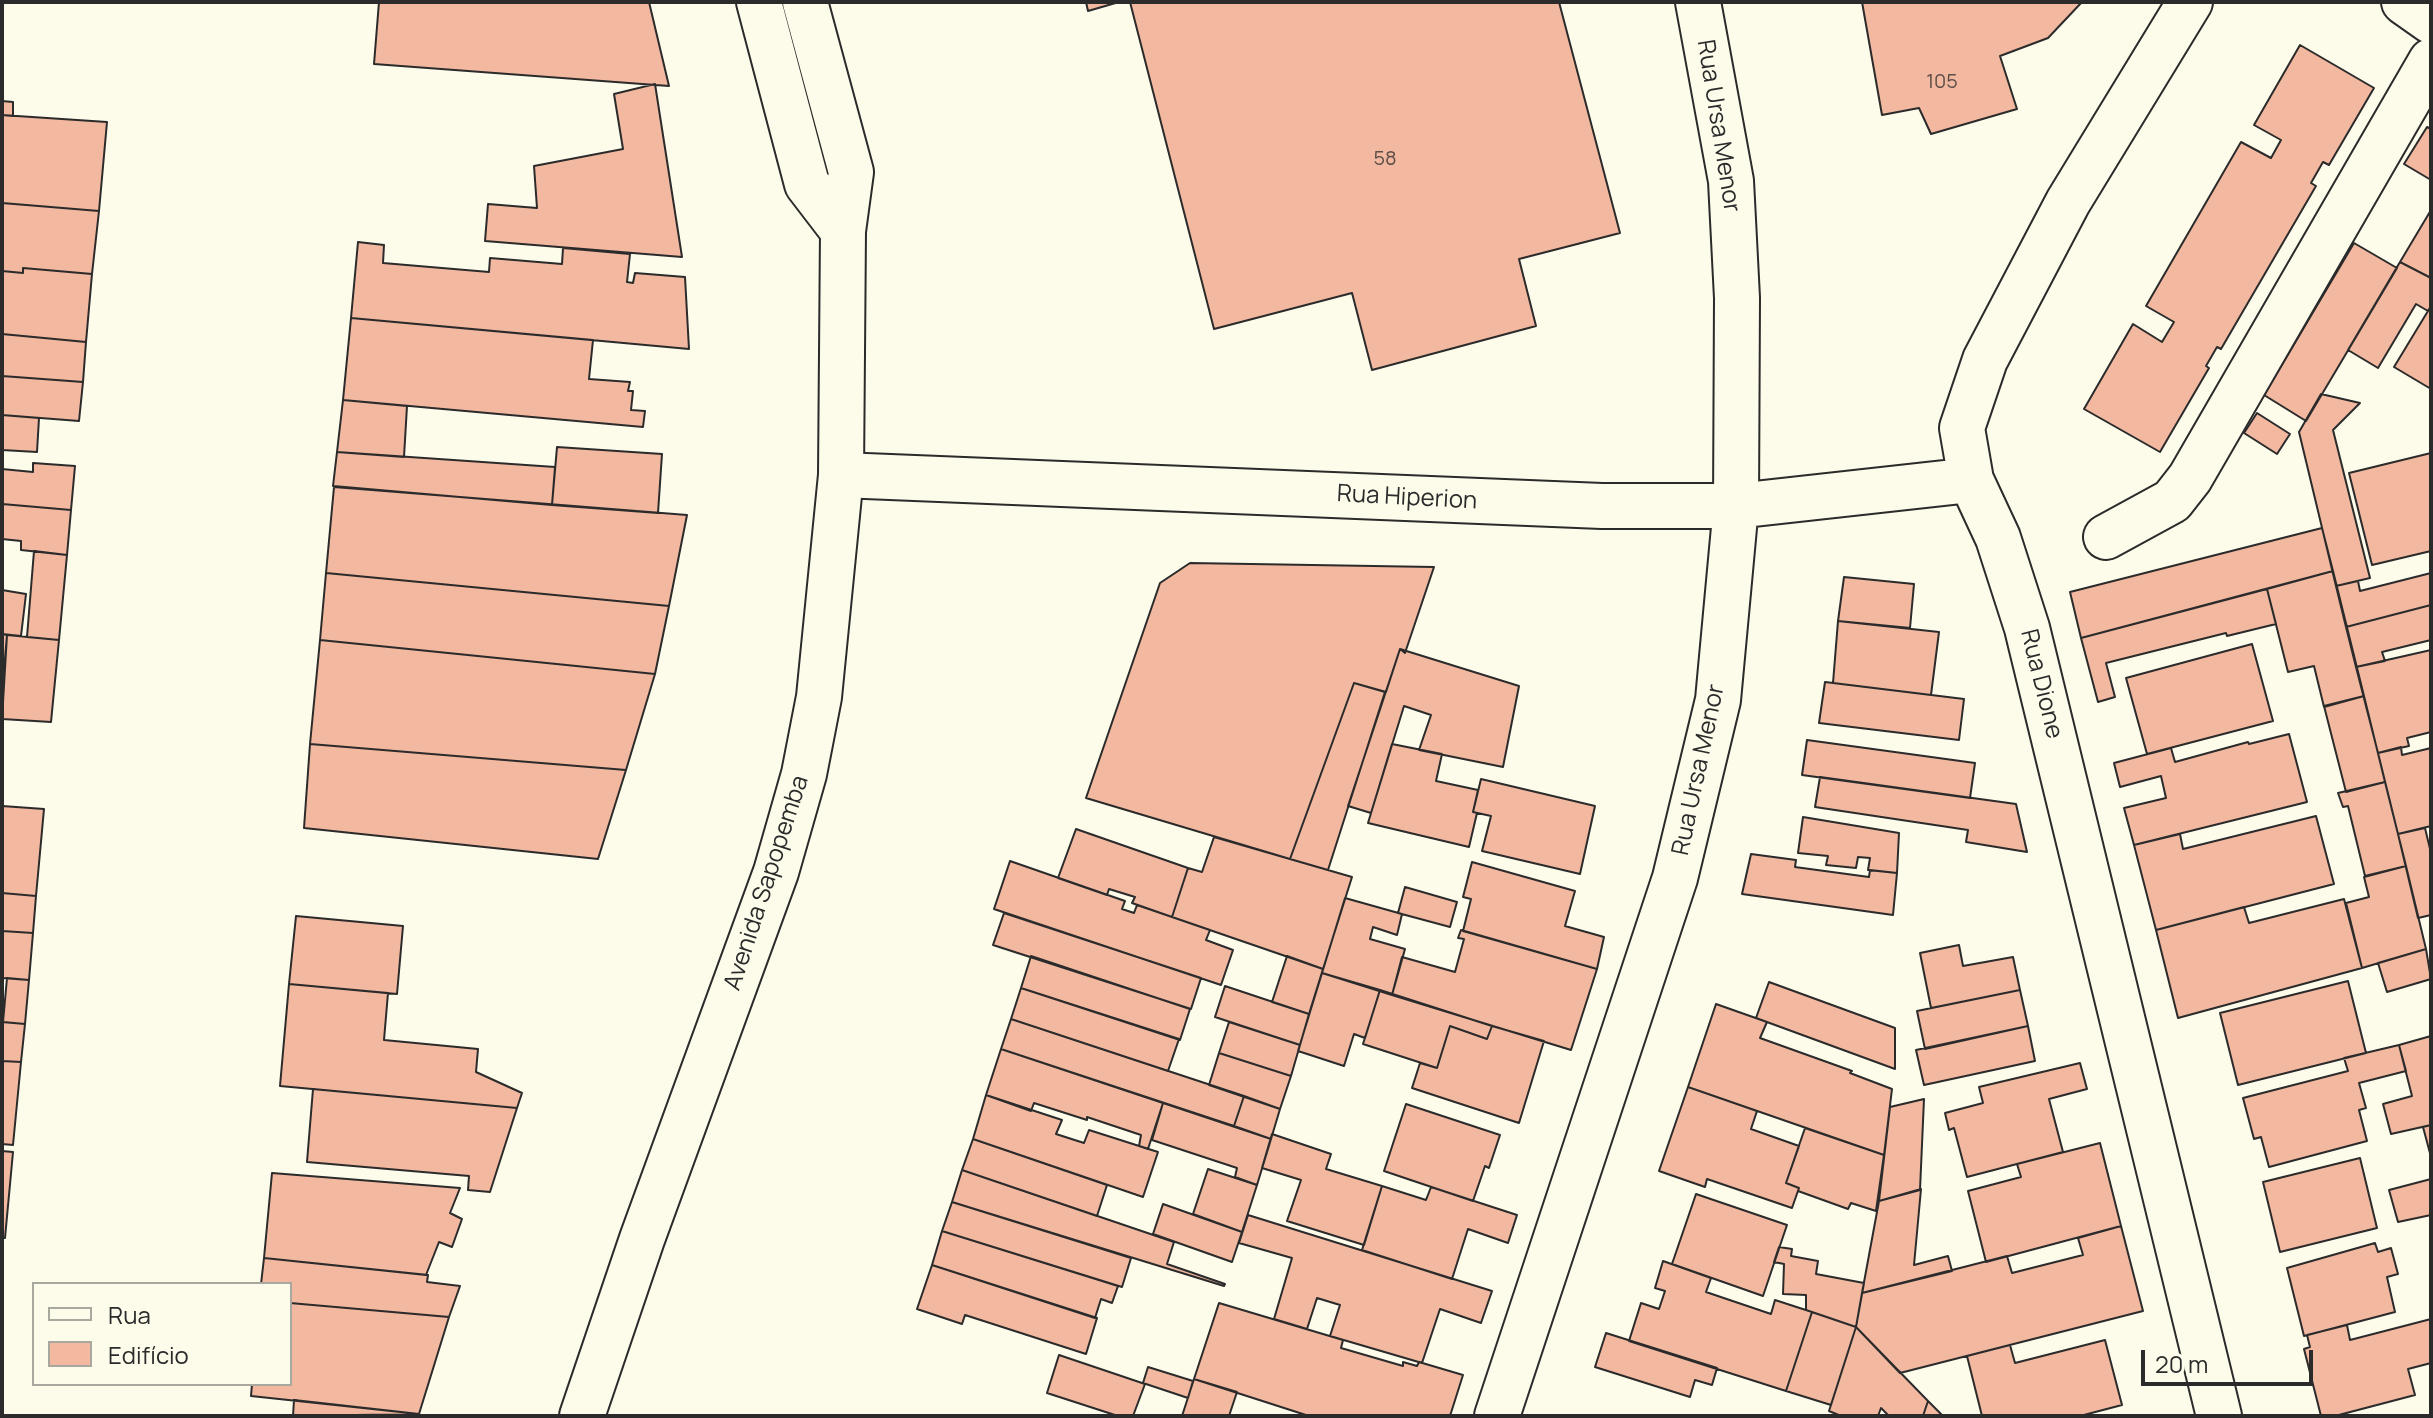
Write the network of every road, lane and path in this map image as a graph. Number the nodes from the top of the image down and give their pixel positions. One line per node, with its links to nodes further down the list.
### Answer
1 (759, 2): 8 (street)
2 (805, 2): 8 (street, Avenida Sapopemba)
3 (1698, 2): 11 (street, Rua Ursa Menor)
4 (2190, 2): 10 (street, Rua Dione)
5 (2404, 2): 6 (street)
6 (2431, 21)
7 (2431, 61): 12 (street)
8 (843, 231): 9 (street, Avenida Sapopemba)
9 (841, 475): 11 (street, Rua Hiperion); 13 (street, Avenida Sapopemba)
10 (1971, 480): 11 (street, Rua Hiperion); 15 (street, Rua Dione)
11 (1736, 506): 14 (street, Rua Ursa Menor)
12 (2106, 537)
13 (582, 1416)
14 (1497, 1416)
15 (2219, 1416)

